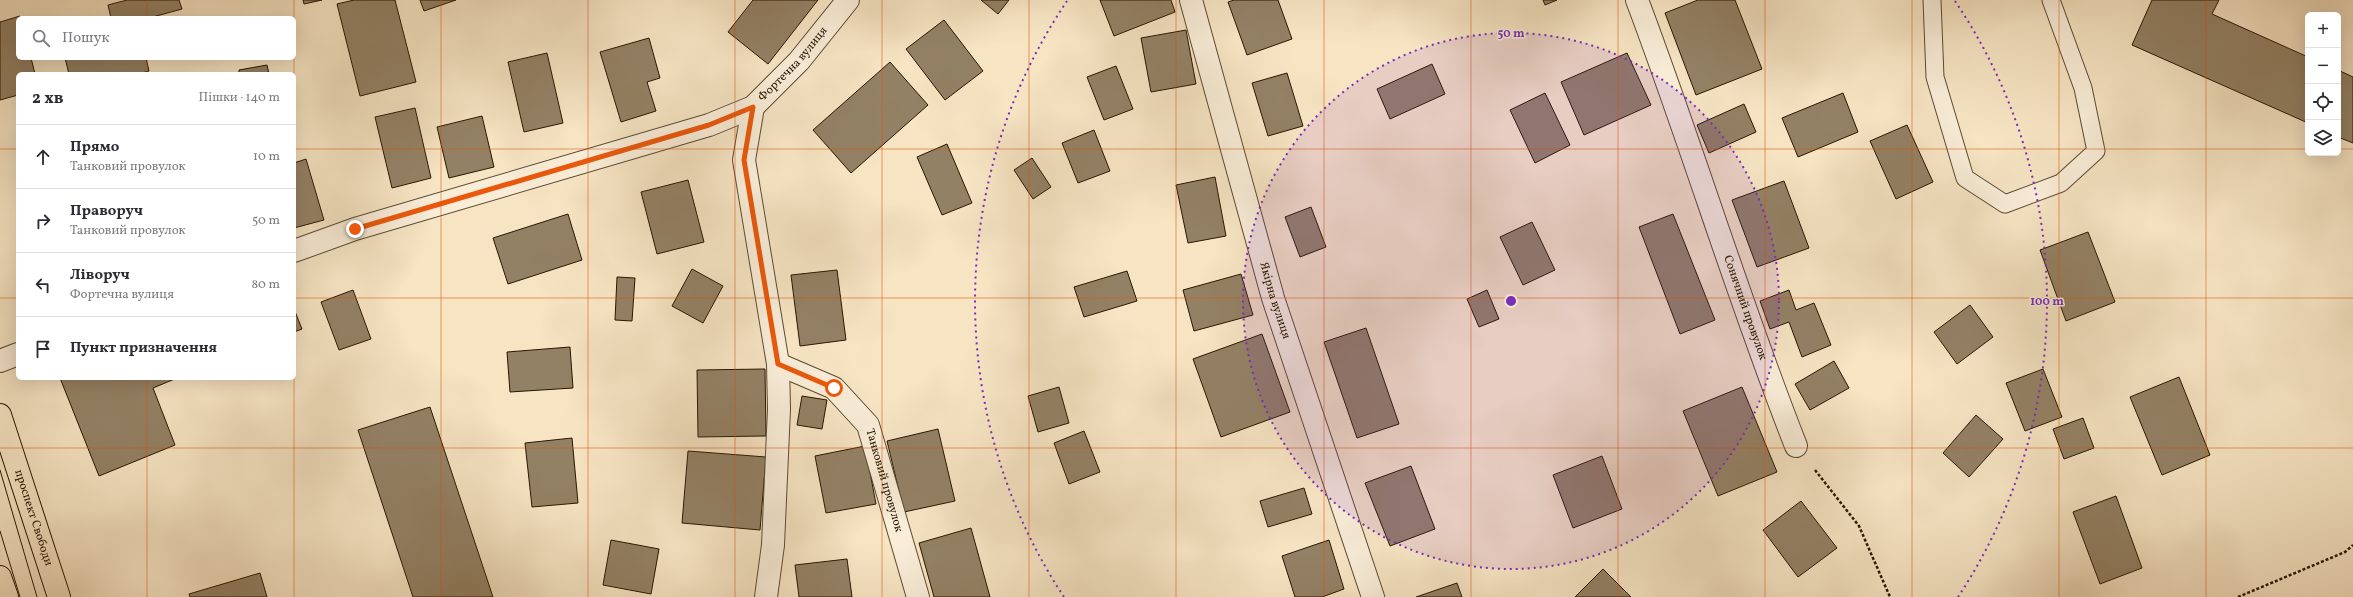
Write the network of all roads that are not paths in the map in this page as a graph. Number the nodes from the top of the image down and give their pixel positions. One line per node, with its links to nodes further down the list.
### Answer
1 (848, 0): 6 (street, Фортечна вулиця)
2 (1191, 0): 18 (street, Якірна вулиця)
3 (1637, 0): 12 (street, Сонячний провулок)
4 (1932, 0): 5 (lane)
5 (2051, 0)
6 (753, 107): 7 (street, Фортечна вулиця); 10 (street)
7 (296, 250)
8 (16, 355): 9 (street)
9 (0, 361)
10 (778, 364): 16 (street); 17 (street, Танковий провулок)
11 (0, 415): 15 (highway, проспект Свободи)
12 (1796, 446)
13 (0, 577): 14 (highway)
14 (6, 597)
15 (59, 597)
16 (766, 597)
17 (918, 597)
18 (1373, 597)

